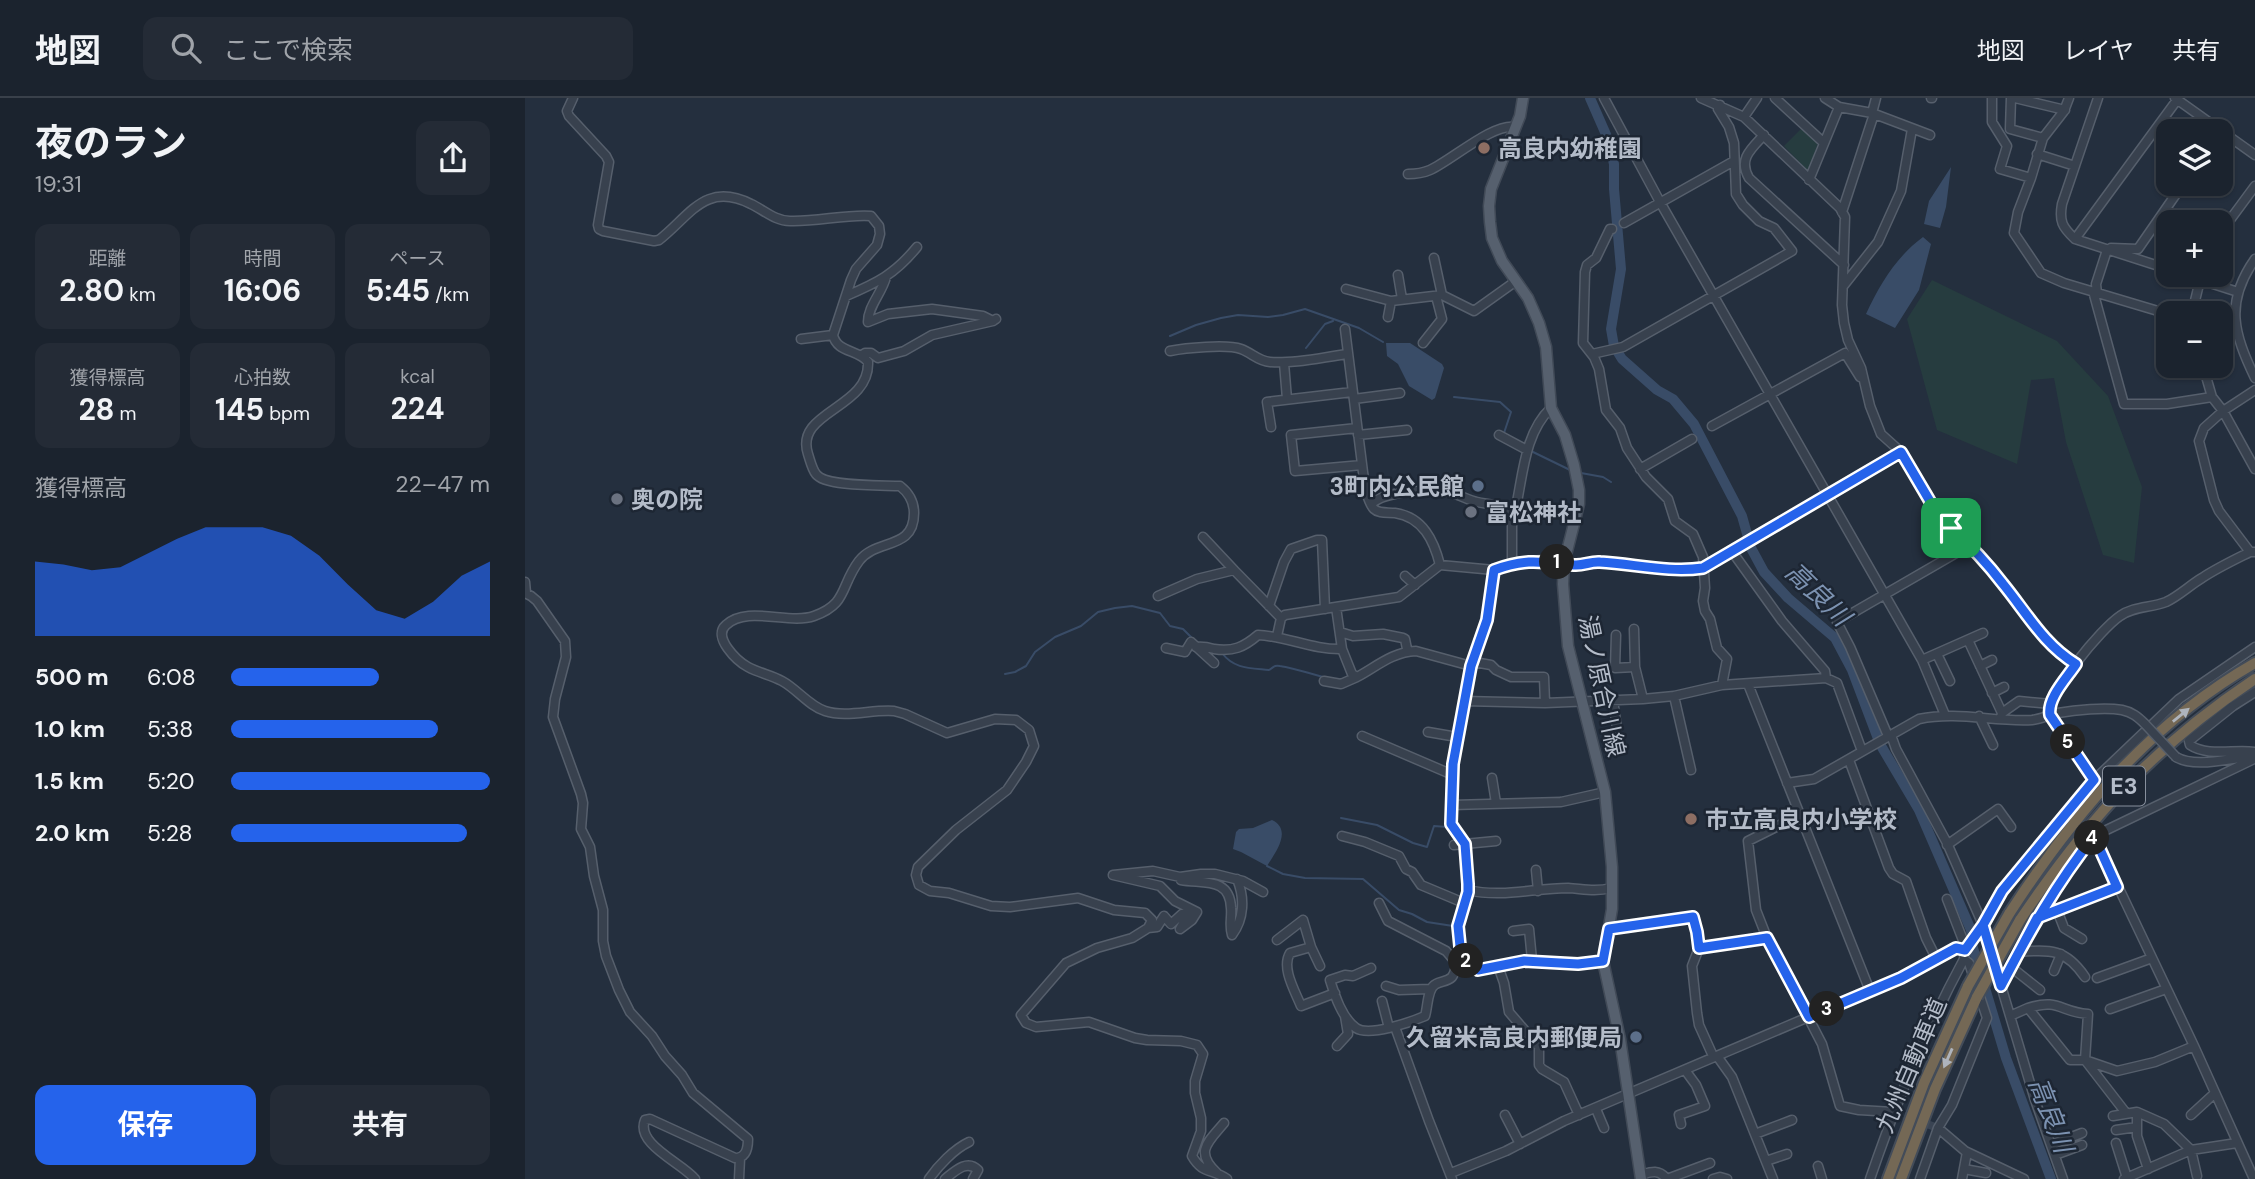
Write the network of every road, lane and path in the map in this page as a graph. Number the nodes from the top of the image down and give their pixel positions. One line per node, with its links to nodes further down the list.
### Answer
1 (573, 98): 57 (street)
2 (1523, 98): 20 (main road, 湯ノ原合川線)
3 (1604, 98): 36 (street)
4 (1701, 98): 14 (street)
5 (1757, 98): 18 (street)
6 (1775, 98): 26 (street)
7 (1825, 98): 15 (street)
8 (1876, 98): 17 (street)
9 (1992, 98): 32 (street)
10 (2013, 98): 16 (street); 24 (street)
11 (2069, 98): 16 (street)
12 (2098, 98): 30 (street)
13 (2176, 99): 19 (street); 41 (street)
14 (1720, 105): 18 (street); 29 (street)
15 (1839, 107): 17 (street); 26 (street)
16 (2065, 110): 24 (street)
17 (1873, 113): 21 (street); 37 (street)
18 (1744, 117): 22 (street)
19 (2204, 119)
20 (1515, 127): 31 (street); 50 (main road, 湯ノ原合川線)
21 (1912, 129): 23 (street); 51 (street)
22 (1764, 135): 33 (street); 46 (street)
23 (1930, 135)
24 (2043, 138): 27 (street)
25 (2233, 139): 28 (street)
26 (1824, 143): 33 (street)
27 (2037, 153): 30 (street); 32 (street)
28 (2255, 155)
29 (1734, 161): 36 (street); 58 (street)
30 (2075, 166): 41 (street)
31 (1408, 174)
32 (2032, 178): 54 (street)
33 (1809, 180): 37 (street)
34 (2255, 186): 38 (street)
35 (2175, 196): 43 (street)
36 (1660, 202): 39 (street); 58 (street)
37 (1842, 212): 46 (street)
38 (2233, 216)
39 (1624, 223)
40 (1612, 229): 69 (street)
41 (2075, 239): 43 (street)
42 (917, 247): 49 (street)
43 (2104, 249): 47 (street); 54 (street)
44 (1434, 258): 56 (street)
45 (2255, 259): 55 (street)
46 (1844, 265): 51 (street)
47 (2156, 265)
48 (1398, 275): 59 (street)
49 (885, 277): 57 (street); 70 (street)
50 (1516, 281): 56 (street); 81 (main road, 湯ノ原合川線)
51 (1844, 285): 74 (street)
52 (2226, 287): 55 (street)
53 (1346, 289): 60 (street)
54 (2095, 292): 61 (street); 79 (street)
55 (2238, 292): 73 (street)
56 (1439, 295): 59 (street); 66 (street)
57 (846, 296): 64 (street)
58 (1714, 296): 69 (street); 77 (street)
59 (1402, 299): 60 (street)
60 (1391, 300): 62 (street)
61 (2156, 310)
62 (1388, 317)
63 (1345, 329): 68 (street)
64 (833, 335): 65 (street); 70 (street)
65 (801, 339)
66 (1423, 343)
67 (1170, 351): 71 (street)
68 (1347, 354): 71 (street); 78 (street)
69 (1592, 354): 92 (street)
70 (862, 355): 197 (street)
71 (1284, 363): 80 (street)
72 (2207, 378): 79 (street)
73 (2255, 378)
74 (1864, 382): 77 (street); 90 (street)
75 (2255, 390): 82 (street)
76 (1400, 393): 78 (street)
77 (1771, 394): 83 (street); 94 (street)
78 (1353, 395): 80 (street); 86 (street)
79 (2213, 397): 82 (street)
80 (1287, 399): 84 (street)
81 (1551, 408): 89 (street); 101 (main road, 湯ノ原合川線)
82 (2223, 411): 93 (street); 100 (street)
83 (1712, 426)
84 (1271, 427)
85 (1407, 430): 86 (street)
86 (1358, 432): 91 (street); 91 (street)
87 (1499, 435): 89 (street)
88 (1692, 439): 92 (street)
89 (1527, 450): 96 (street)
90 (1901, 452): 94 (street); 98 (street)
91 (1362, 465): 95 (street)
92 (1640, 469): 104 (street)
93 (2255, 469)
94 (1828, 494): 99 (street); 111 (street)
95 (1371, 504): 96 (street); 103 (street)
96 (1512, 515): 102 (street)
97 (1203, 537): 105 (street)
98 (1970, 545): 111 (street); 134 (street)
99 (1731, 550): 104 (street); 138 (street)
100 (2253, 552): 134 (street)
101 (1564, 563): 102 (street); 104 (street); 151 (main road, 湯ノ原合川線)
102 (1512, 564): 106 (street)
103 (1440, 565): 106 (street); 109 (street)
104 (1703, 568): 143 (street)
105 (1234, 570): 112 (street); 113 (street)
106 (1494, 570): 133 (street)
107 (1405, 576): 109 (street)
108 (525, 582): 110 (street)
109 (1415, 585): 114 (street)
110 (526, 593): 273 (street)
111 (1885, 595): 129 (street); 161 (street)
112 (1158, 596)
113 (1269, 606): 115 (street); 116 (street)
114 (1336, 607): 115 (street); 118 (street)
115 (1325, 608): 116 (street)
116 (1281, 618): 121 (street)
117 (1634, 629): 136 (street)
118 (1340, 632): 126 (street); 127 (street)
119 (1983, 634): 122 (street)
120 (1616, 635): 136 (street)
121 (1277, 636): 123 (street); 126 (street)
122 (1968, 640): 128 (street); 135 (street)
123 (1199, 646): 125 (street); 131 (street)
124 (2255, 647): 171 (street)
125 (1166, 648)
126 (1342, 649): 137 (street)
127 (1409, 651): 133 (street); 137 (street)
128 (1937, 654): 129 (street); 141 (street)
129 (1922, 660): 154 (street)
130 (1992, 660): 135 (street)
131 (1214, 663)
132 (2255, 663): 296 (highway, 九州自動車道 / E3, one-way to 132, bridge)
133 (1472, 664): 150 (street); 152 (street)
134 (2076, 664): 153 (street)
135 (1980, 666): 146 (street)
136 (1635, 667): 148 (street)
137 (1357, 677): 140 (street)
138 (1826, 678): 142 (street); 164 (street)
139 (2255, 679): 297 (highway, 九州自動車道 / E3, one-way to 297, bridge)
140 (1324, 681)
141 (1950, 681)
142 (1748, 684): 143 (street); 172 (street)
143 (1722, 685): 147 (street)
144 (2004, 687): 146 (street)
145 (2255, 692): 165 (street)
146 (1992, 693): 155 (street)
147 (1674, 696): 148 (street); 168 (street)
148 (1643, 699): 149 (street)
149 (1613, 700): 151 (street); 158 (street)
150 (1464, 701): 152 (street); 162 (street)
151 (1580, 702): 152 (street); 173 (main road, 湯ノ原合川線)
152 (1545, 703)
153 (2051, 704): 155 (street); 156 (street)
154 (1945, 715): 157 (street); 161 (street)
155 (2001, 715): 156 (street); 157 (street)
156 (2050, 715): 166 (street, bridge); 171 (street)
157 (1979, 716): 163 (street)
158 (1617, 728)
159 (1428, 732): 162 (street)
160 (1362, 736): 169 (street)
161 (1888, 736): 164 (street); 183 (street)
162 (1457, 737): 169 (street)
163 (1993, 745)
164 (1862, 751): 167 (street)
165 (2255, 752)
166 (2255, 759): 179 (street)
167 (1849, 760): 172 (street); 214 (street)
168 (1691, 771)
169 (1453, 775): 175 (street)
170 (1492, 778): 174 (street)
171 (2094, 780): 199 (street)
172 (1787, 783): 176 (street)
173 (1605, 792): 174 (street); 188 (main road, 湯ノ原合川線)
174 (1496, 803): 175 (street)
175 (1452, 805): 181 (street)
176 (1800, 815): 205 (street); 230 (street)
177 (2011, 827): 183 (street)
178 (1342, 836): 194 (street)
179 (2094, 836): 187 (street); 198 (street)
180 (1496, 841): 181 (street)
181 (1464, 844): 182 (street); 189 (street)
182 (1454, 845)
183 (1947, 845): 199 (street)
184 (1536, 870): 190 (street)
185 (1172, 876): 186 (street); 186 (street); 196 (street)
186 (1237, 879): 191 (street)
187 (2117, 887): 195 (street); 215 (street)
188 (1612, 888): 190 (street); 201 (main road, 湯ノ原合川線)
189 (1468, 890): 190 (street); 194 (street)
190 (1538, 891)
191 (1263, 892)
192 (1947, 899): 210 (street)
193 (1379, 903): 203 (street)
194 (1464, 903): 213 (street)
195 (2057, 910): 198 (street); 206 (street)
196 (1164, 916): 197 (street); 200 (street)
197 (1151, 918): 200 (street)
198 (2037, 918): 211 (street)
199 (1983, 925): 210 (street); 226 (street)
200 (1148, 928): 279 (street)
201 (1609, 929): 209 (street); 217 (main road, 湯ノ原合川線)
202 (1513, 932): 216 (street)
203 (1412, 933): 204 (street); 213 (street)
204 (1399, 936)
205 (1767, 938): 209 (street); 237 (street)
206 (2082, 939)
207 (1277, 940): 208 (street)
208 (1311, 947): 218 (street); 231 (street)
209 (1699, 948): 241 (street)
210 (1966, 951): 214 (street); 247 (street); 259 (street)
211 (2019, 952): 212 (street); 220 (street)
212 (2061, 954): 222 (street); 223 (street)
213 (1459, 957): 219 (street); 227 (street)
214 (1936, 958): 230 (street)
215 (2152, 958): 224 (street); 228 (street)
216 (1532, 960): 217 (street); 219 (street)
217 (1603, 961): 245 (main road, 湯ノ原合川線)
218 (1320, 966)
219 (1498, 966): 251 (street)
220 (2011, 967): 226 (street); 229 (street)
221 (1371, 968): 231 (street)
222 (2054, 971)
223 (2085, 977)
224 (2097, 978)
225 (1386, 986): 227 (street)
226 (2001, 986): 235 (street)
227 (1430, 989): 238 (street)
228 (2167, 989): 234 (street); 240 (street)
229 (2040, 990)
230 (1870, 991): 237 (street)
231 (1335, 993): 236 (street)
232 (1382, 1000): 238 (street)
233 (2028, 1008): 235 (street); 242 (street); 242 (street)
234 (2110, 1009)
235 (2010, 1016): 267 (street)
236 (1345, 1017): 238 (street); 239 (street)
237 (1809, 1017): 241 (street); 247 (street)
238 (1392, 1027): 280 (street)
239 (1337, 1046)
240 (2194, 1046): 242 (street); 244 (street)
241 (1715, 1056): 243 (street); 262 (street)
242 (2085, 1060): 249 (street)
243 (1685, 1070): 245 (street); 256 (street)
244 (2215, 1093): 252 (street); 265 (street)
245 (1628, 1094): 246 (street); 283 (main road, 湯ノ原合川線)
246 (1596, 1108): 251 (street); 258 (street)
247 (1893, 1112): 295 (street)
248 (2137, 1112): 249 (street); 257 (street); 269 (street)
249 (2126, 1113): 253 (street)
250 (1506, 1115): 266 (street)
251 (1579, 1115): 266 (street)
252 (2190, 1115)
253 (2113, 1116)
254 (1792, 1120): 262 (street)
255 (1224, 1123): 279 (street)
256 (1681, 1124)
257 (2137, 1126): 260 (street); 278 (street)
258 (1604, 1128)
259 (1938, 1128): 270 (street); 298 (street)
260 (2116, 1130)
261 (2083, 1133): 267 (street)
262 (1755, 1134): 274 (street)
263 (969, 1143): 288 (street)
264 (2116, 1143): 285 (street)
265 (2237, 1143): 269 (street); 302 (street)
266 (1520, 1144): 280 (street)
267 (2051, 1145): 272 (street)
268 (2081, 1145): 272 (street)
269 (2191, 1150): 278 (street); 282 (street)
270 (1967, 1152): 275 (street); 277 (street)
271 (1787, 1154): 274 (street)
272 (2055, 1155): 301 (street)
273 (740, 1158): 286 (street); 287 (street)
274 (1766, 1161): 294 (street)
275 (1988, 1161): 281 (street); 300 (street)
276 (1710, 1163): 284 (street)
277 (1964, 1169): 281 (street); 299 (street)
278 (2148, 1169): 285 (street)
279 (1217, 1173): 291 (street)
280 (1452, 1176)
281 (1985, 1176)
282 (2197, 1176)
283 (1641, 1177): 284 (street)
284 (1667, 1178)
285 (2126, 1178)
286 (695, 1179)
287 (739, 1179)
288 (929, 1179)
289 (945, 1179): 290 (street)
290 (973, 1179)
291 (1227, 1179)
292 (1713, 1179): 293 (street)
293 (1727, 1179)
294 (1773, 1179)
295 (1870, 1179)
296 (1888, 1179)
297 (1901, 1179)
298 (1920, 1179)
299 (1962, 1179)
300 (2023, 1179)
301 (2063, 1179)
302 (2254, 1179)

